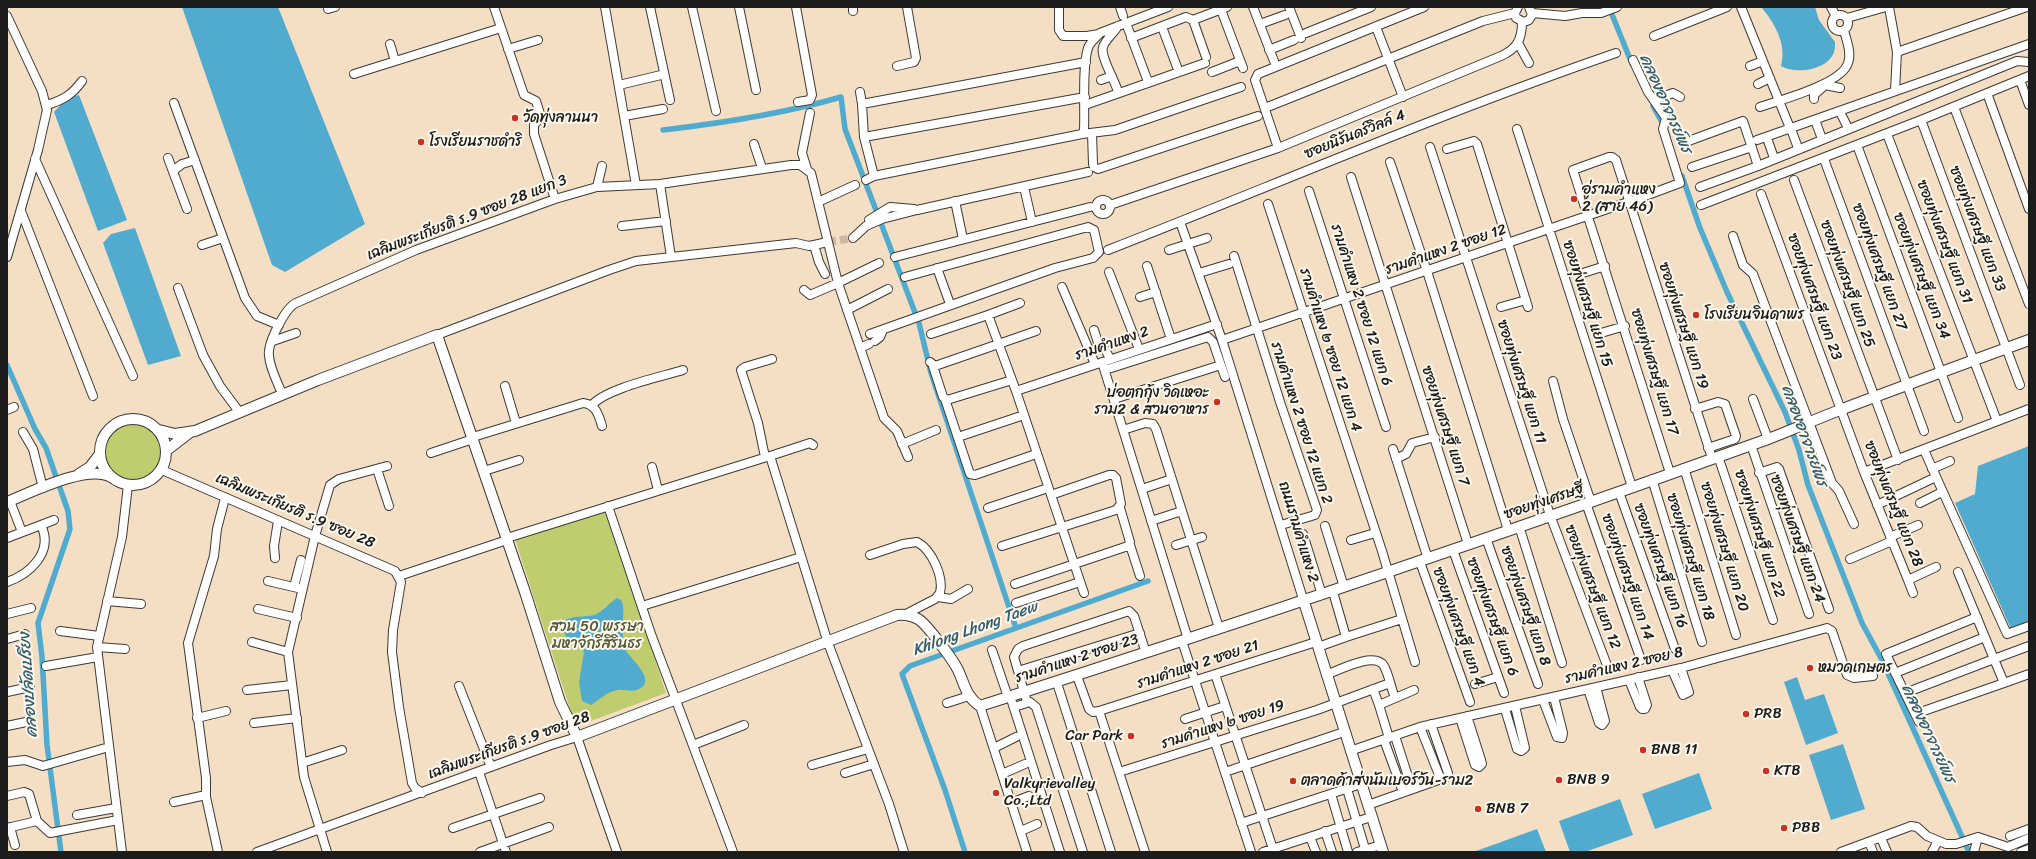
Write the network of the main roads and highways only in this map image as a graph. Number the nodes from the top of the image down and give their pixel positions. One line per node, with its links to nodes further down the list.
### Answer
1 (2029, 340): 9 (main road, ซอยทุ่งเศรษฐี)
2 (159, 430): 3 (main road); 4 (main road); 5 (main road)
3 (195, 430): 4 (main road); 10 (main road, เฉลิมพระเกียรติ ร.9 ซอย 28)
4 (167, 450): 7 (main road)
5 (100, 454): 6 (main road); 7 (main road)
6 (76, 476): 7 (main road); 8 (main road)
7 (112, 478)
8 (11, 500)
9 (1304, 602): 10 (main road, รามคำแหง 2 ซอย 23); 11 (main road, ถนนรามคำแหง 2)
10 (980, 706)
11 (1382, 848)

